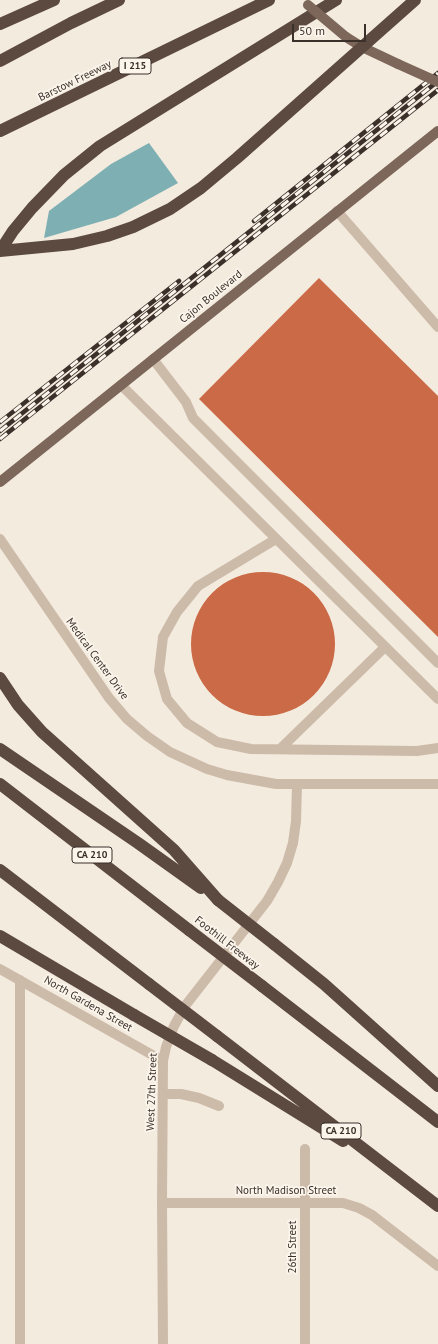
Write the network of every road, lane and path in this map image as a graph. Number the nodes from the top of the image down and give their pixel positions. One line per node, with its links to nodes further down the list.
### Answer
1 (54, 0): 7 (highway)
2 (119, 0): 9 (highway)
3 (269, 0): 11 (highway, Barstow Freeway / I 215)
4 (304, 0): 8 (main road, bridge)
5 (336, 0): 14 (highway)
6 (416, 0): 8 (highway)
7 (0, 24)
8 (362, 47): 10 (main road, bridge); 14 (highway)
9 (0, 61)
10 (438, 82)
11 (0, 131)
12 (438, 131): 13 (main road, Cajon Boulevard)
13 (337, 212): 15 (street); 16 (main road, Cajon Boulevard)
14 (0, 251)
15 (438, 327)
16 (153, 359): 17 (main road, Cajon Boulevard); 22 (street)
17 (121, 385): 18 (main road, Cajon Boulevard); 20 (street)
18 (0, 482)
19 (0, 539): 29 (street, Medical Center Drive)
20 (276, 539): 21 (street); 27 (street)
21 (385, 647): 24 (street); 27 (street)
22 (438, 662)
23 (0, 678): 32 (highway)
24 (438, 700)
25 (438, 748): 27 (street)
26 (0, 749): 32 (highway)
27 (280, 749)
28 (0, 784): 40 (highway, Foothill Freeway / CA 210, bridge)
29 (297, 784): 30 (street, Medical Center Drive); 36 (street, West 27th Street)
30 (438, 784)
31 (0, 870): 42 (highway, CA 210, bridge)
32 (218, 900): 37 (highway, bridge)
33 (0, 936): 42 (highway, bridge)
34 (0, 969): 35 (street, North Gardena Street)
35 (20, 980): 36 (street, North Gardena Street); 47 (street)
36 (163, 1061): 38 (street, West 27th Street)
37 (438, 1086)
38 (163, 1094): 39 (street); 43 (street, West 27th Street)
39 (219, 1106)
40 (438, 1122)
41 (305, 1149): 44 (street, 26th Street)
42 (398, 1176): 45 (highway, CA 210)
43 (162, 1203): 44 (street, North Madison Street); 48 (street, West 27th Street)
44 (305, 1203): 46 (street, North Madison Street); 49 (street, 26th Street)
45 (438, 1206)
46 (438, 1266)
47 (20, 1344)
48 (163, 1344)
49 (305, 1344)

